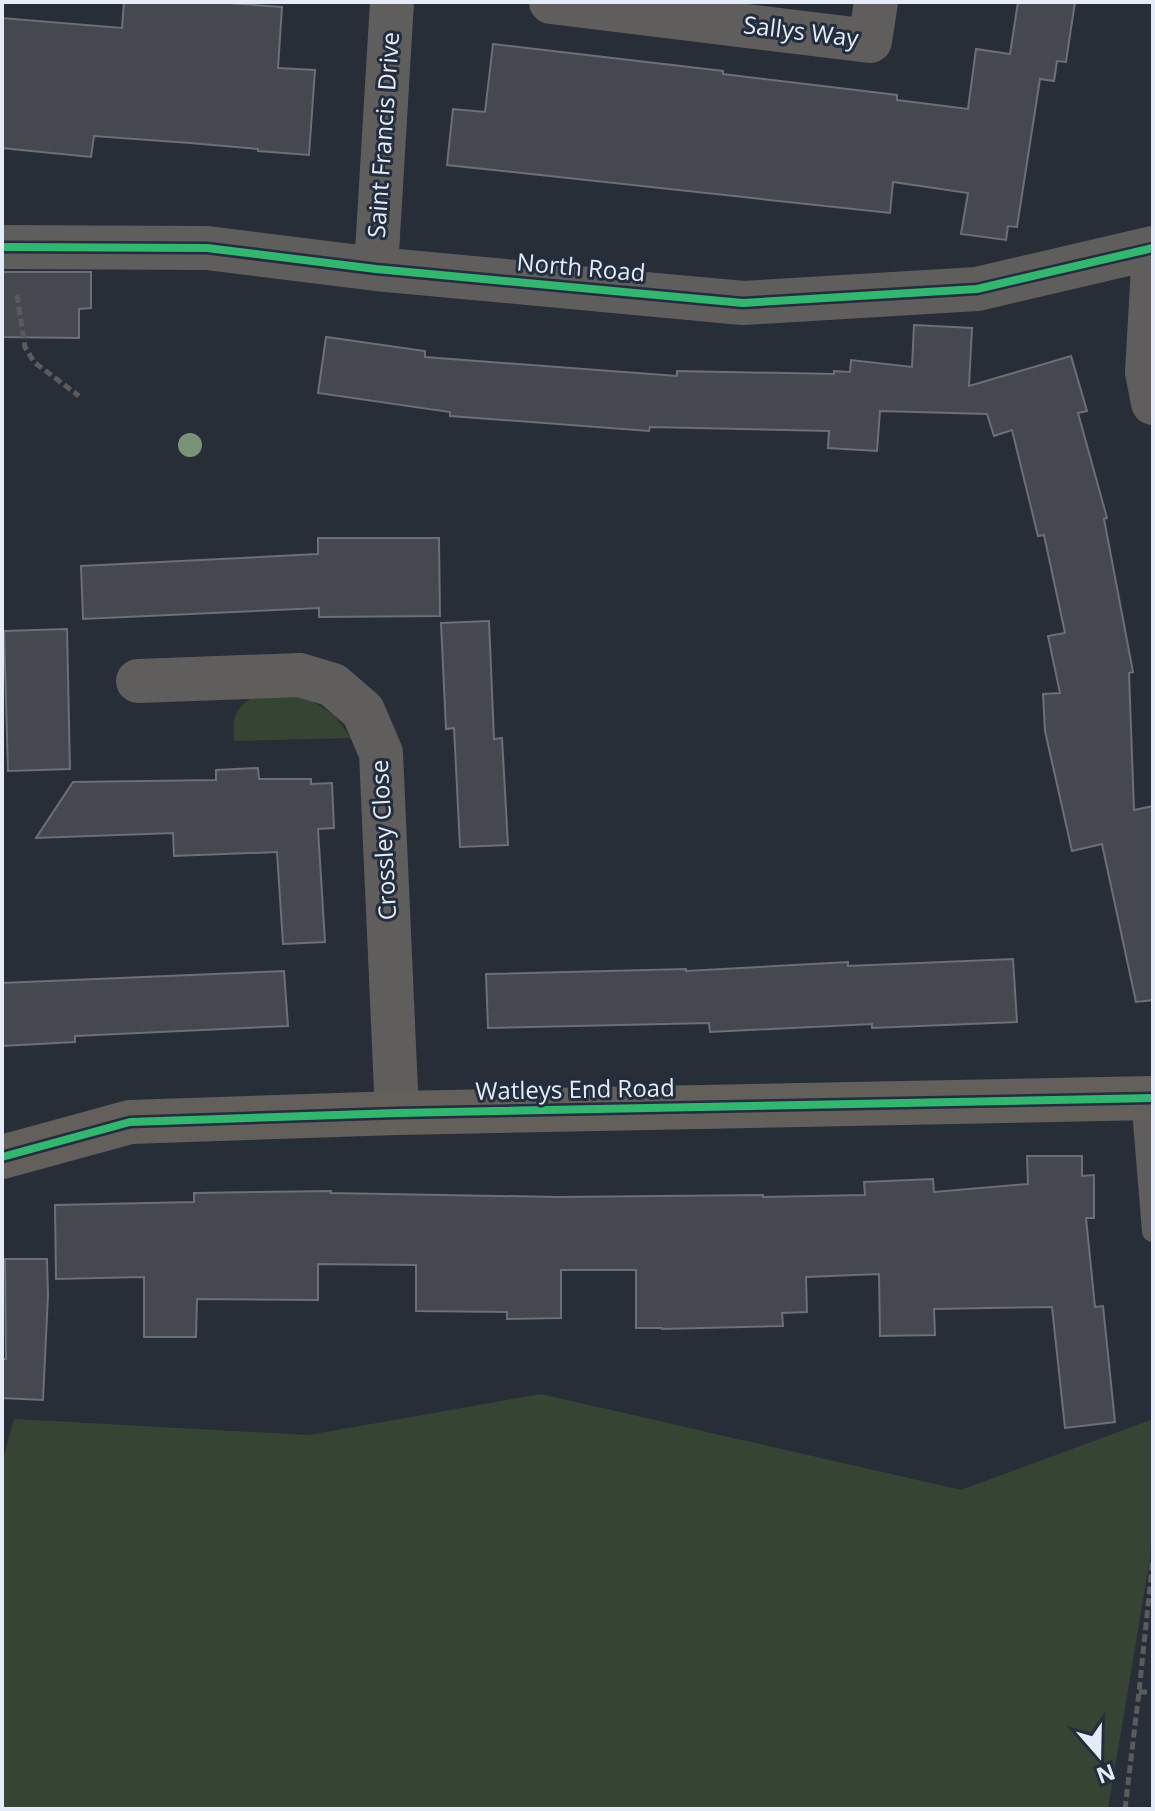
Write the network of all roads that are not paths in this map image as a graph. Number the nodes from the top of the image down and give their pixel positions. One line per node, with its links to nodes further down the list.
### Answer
1 (392, 2): 7 (street, Saint Francis Drive)
2 (551, 2): 3 (street, Sallys Way)
3 (876, 2)
4 (6, 247): 7 (street, North Road)
5 (1153, 248): 7 (street, North Road)
6 (1153, 267): 8 (street)
7 (376, 269)
8 (1153, 403)
9 (138, 681): 11 (street, Crossley Close)
10 (1148, 1098): 11 (street, Watleys End Road); 13 (lane)
11 (397, 1113): 12 (street, Watleys End Road)
12 (2, 1157)
13 (1153, 1231)

